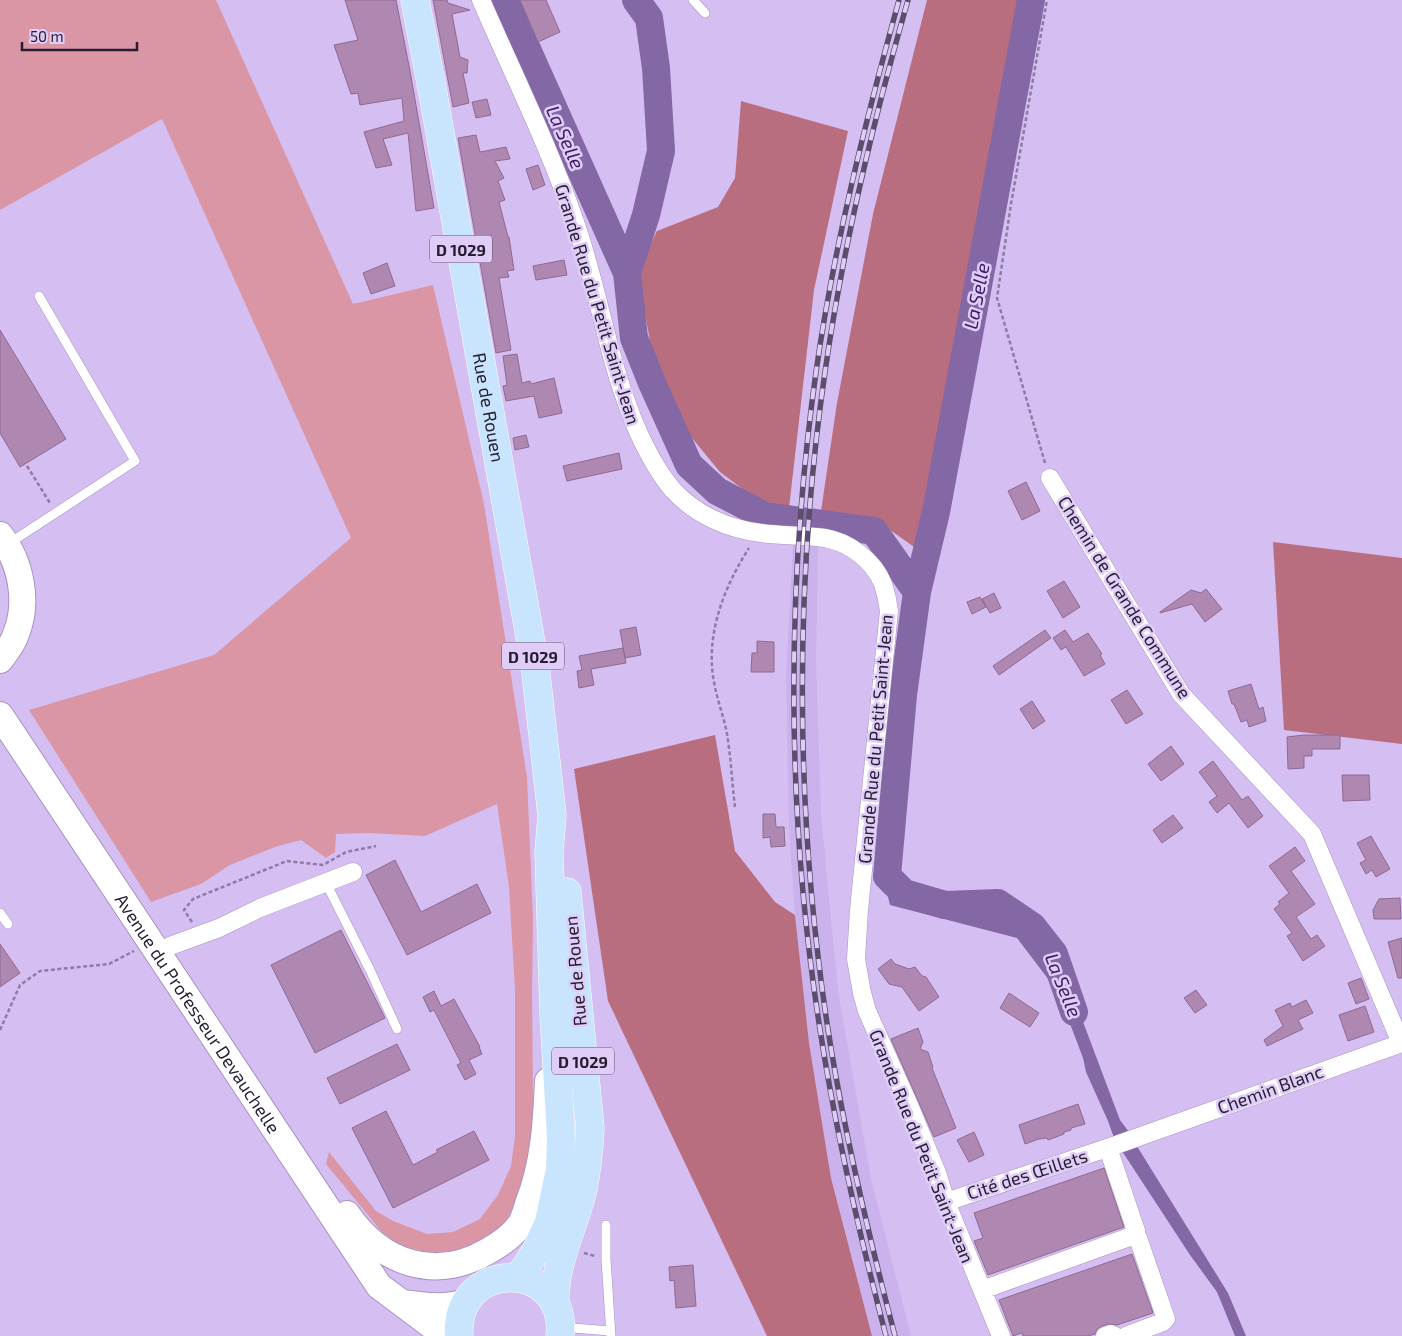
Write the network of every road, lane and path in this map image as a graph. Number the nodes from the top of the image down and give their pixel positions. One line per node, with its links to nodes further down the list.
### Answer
1 (415, 0): 15 (main road, Rue de Rouen / D 1029)
2 (480, 0): 10 (street, Grande Rue du Petit Saint-Jean)
3 (693, 0): 5 (lane)
4 (1047, 0): 8 (path)
5 (705, 13)
6 (39, 296): 9 (lane)
7 (27, 466): 9 (path)
8 (1050, 478): 26 (street, Chemin de Grande Commune)
9 (57, 512): 11 (lane)
10 (761, 533): 14 (path); 29 (street, Grande Rue du Petit Saint-Jean)
11 (4, 540): 12 (street)
12 (0, 660)
13 (0, 715): 22 (street, Avenue du Professeur Devauchelle)
14 (735, 807)
15 (552, 816): 23 (main road, Rue de Rouen / D 1029); 38 (main road, Rue de Rouen / D 1029)
16 (376, 846): 21 (path)
17 (353, 872): 18 (street)
18 (326, 883): 21 (street); 24 (lane)
19 (0, 912): 20 (lane)
20 (8, 924)
21 (199, 934): 22 (street)
22 (154, 947): 25 (path); 28 (street, Avenue du Professeur Devauchelle)
23 (554, 1015): 28 (street); 34 (main road, Rue de Rouen / D 1029)
24 (397, 1029)
25 (0, 1030)
26 (1402, 1043): 27 (street, Chemin Blanc)
27 (1112, 1146): 29 (street, Cité des Œillets); 31 (street, Cité des Œillets)
28 (304, 1170): 37 (street, Avenue du Professeur Devauchelle)
29 (946, 1202): 35 (street, Grande Rue du Petit Saint-Jean)
30 (606, 1225): 33 (lane)
31 (1135, 1235): 35 (street); 45 (street, Cité des Œillets)
32 (578, 1250): 33 (path)
33 (606, 1258): 39 (lane)
34 (516, 1277): 36 (main road); 38 (main road)
35 (982, 1290): 42 (street, Grande Rue du Petit Saint-Jean)
36 (466, 1302): 37 (street); 41 (main road)
37 (403, 1303): 40 (street, Avenue du Professeur Devauchelle)
38 (558, 1322): 39 (lane)
39 (611, 1334)
40 (449, 1336)
41 (459, 1336)
42 (1001, 1336)
43 (1105, 1336): 44 (street)
44 (1115, 1336)
45 (1126, 1336)

